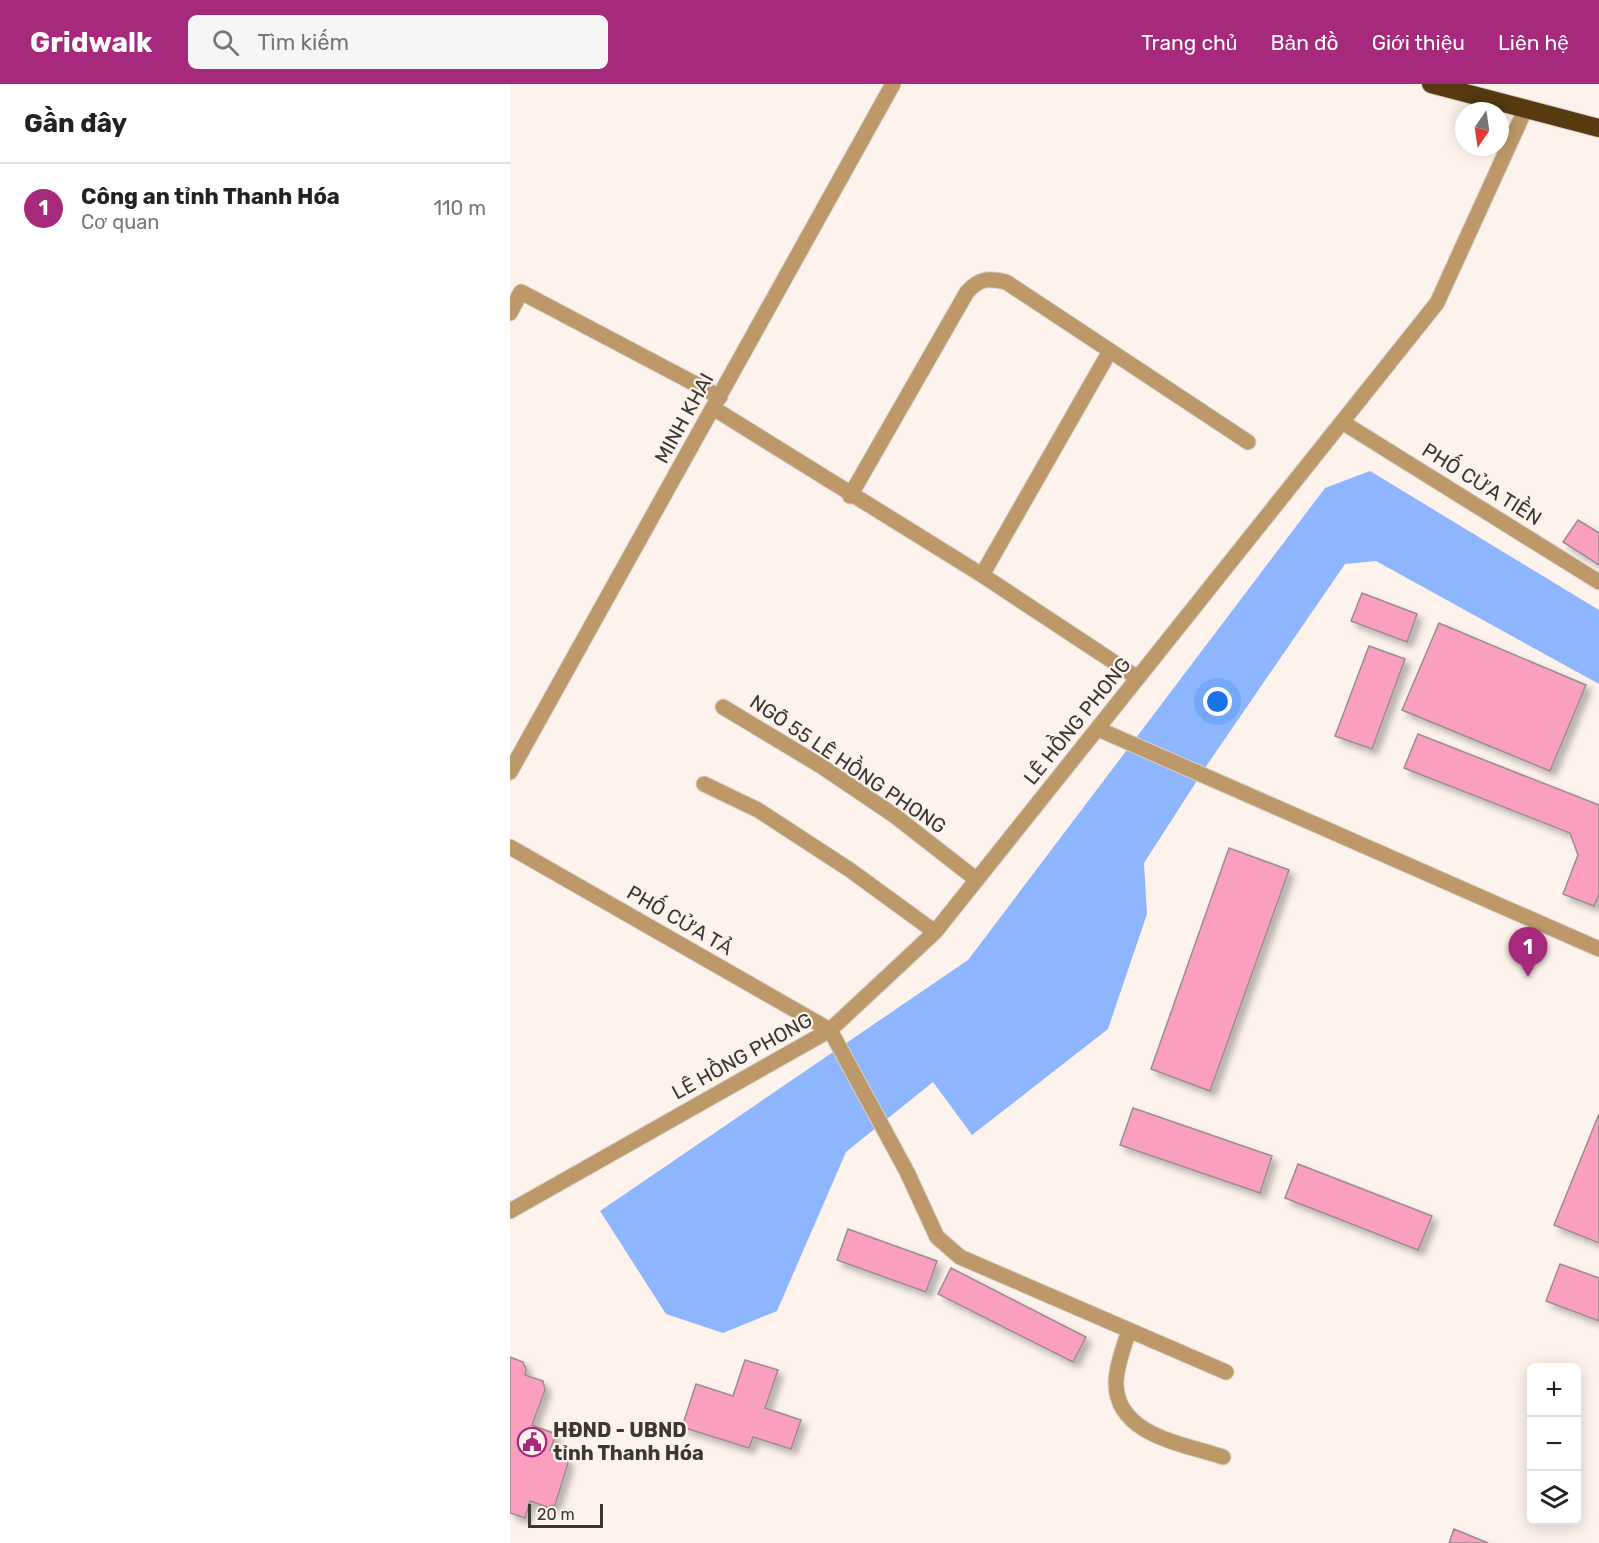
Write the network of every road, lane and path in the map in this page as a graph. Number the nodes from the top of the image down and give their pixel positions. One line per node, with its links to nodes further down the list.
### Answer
1 (893, 84): 8 (street, MINH KHAI)
2 (1431, 84): 3 (highway)
3 (1476, 90): 4 (highway)
4 (1525, 110): 5 (highway); 9 (street, LÊ HỒNG PHONG)
5 (1599, 128)
6 (510, 313): 8 (street)
7 (1110, 351): 10 (street); 11 (street); 12 (street)
8 (717, 402): 11 (street); 17 (street, MINH KHAI)
9 (1342, 422): 13 (street, PHỐ CỬA TIỀN); 14 (street, LÊ HỒNG PHONG)
10 (1248, 442)
11 (850, 496): 12 (street)
12 (982, 575): 14 (street)
13 (1599, 582)
14 (1138, 678): 16 (street, LÊ HỒNG PHONG)
15 (723, 707): 20 (street, NGÕ 55 LÊ HỒNG PHONG)
16 (1098, 729): 20 (street, LÊ HỒNG PHONG); 22 (street)
17 (510, 772)
18 (704, 784): 21 (street)
19 (510, 847): 23 (street, PHỐ CỬA TẢ)
20 (977, 880): 21 (street, LÊ HỒNG PHONG)
21 (936, 932): 23 (street, LÊ HỒNG PHONG)
22 (1599, 949)
23 (833, 1037): 24 (street, LÊ HỒNG PHONG); 25 (street)
24 (510, 1210)
25 (1129, 1330): 26 (street); 27 (street)
26 (1226, 1372)
27 (1223, 1457)

